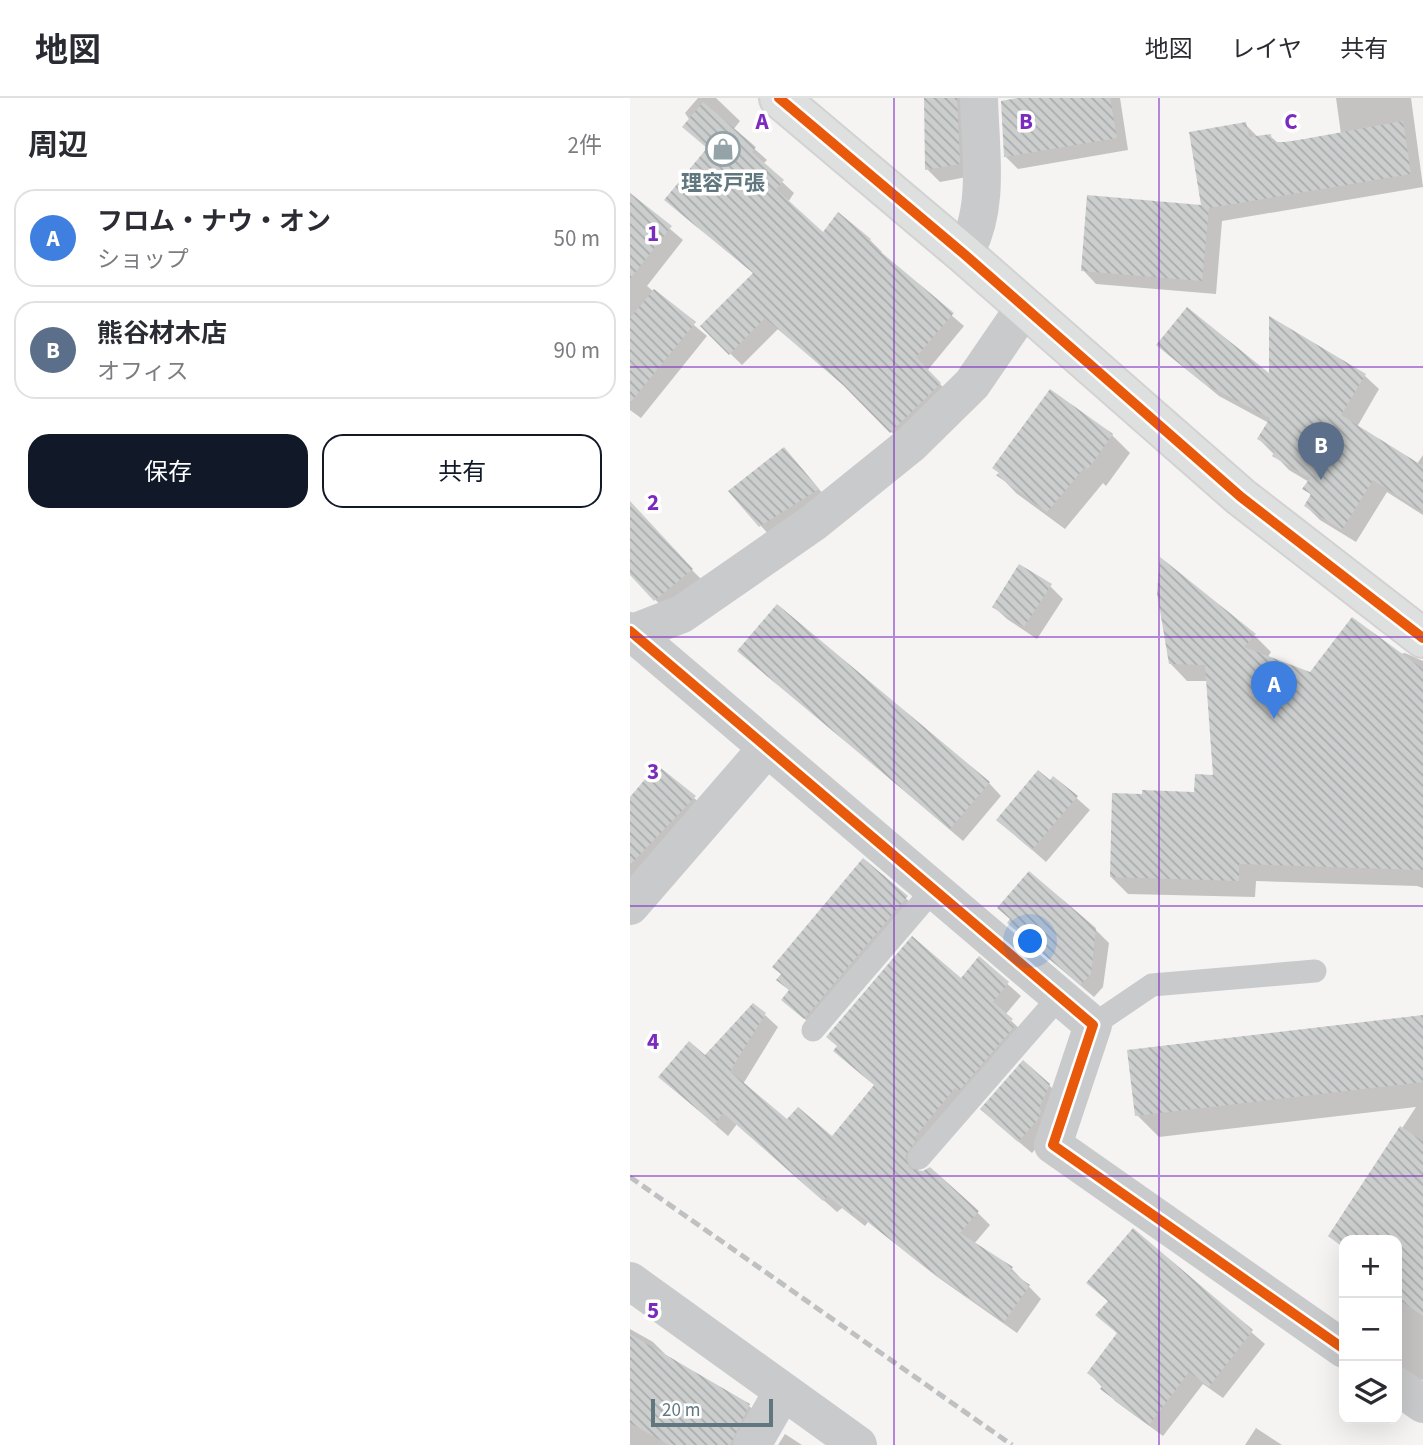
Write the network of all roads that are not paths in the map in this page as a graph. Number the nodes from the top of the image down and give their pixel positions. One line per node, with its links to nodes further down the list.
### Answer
1 (779, 98): 3 (street)
2 (979, 98): 3 (street)
3 (964, 254): 4 (street)
4 (1024, 307): 5 (street); 6 (street)
5 (631, 632): 7 (street)
6 (1423, 638)
7 (767, 748): 8 (street); 9 (street)
8 (933, 890): 11 (street); 13 (lane)
9 (630, 906)
10 (1315, 971): 12 (lane)
11 (1060, 996): 12 (street); 14 (lane)
12 (1093, 1025): 16 (street)
13 (813, 1030)
14 (919, 1158)
15 (630, 1281): 18 (street)
16 (1339, 1345)
17 (1402, 1390): 19 (street)
18 (783, 1391): 20 (street); 21 (street)
19 (1423, 1405)
20 (752, 1445)
21 (858, 1445)

